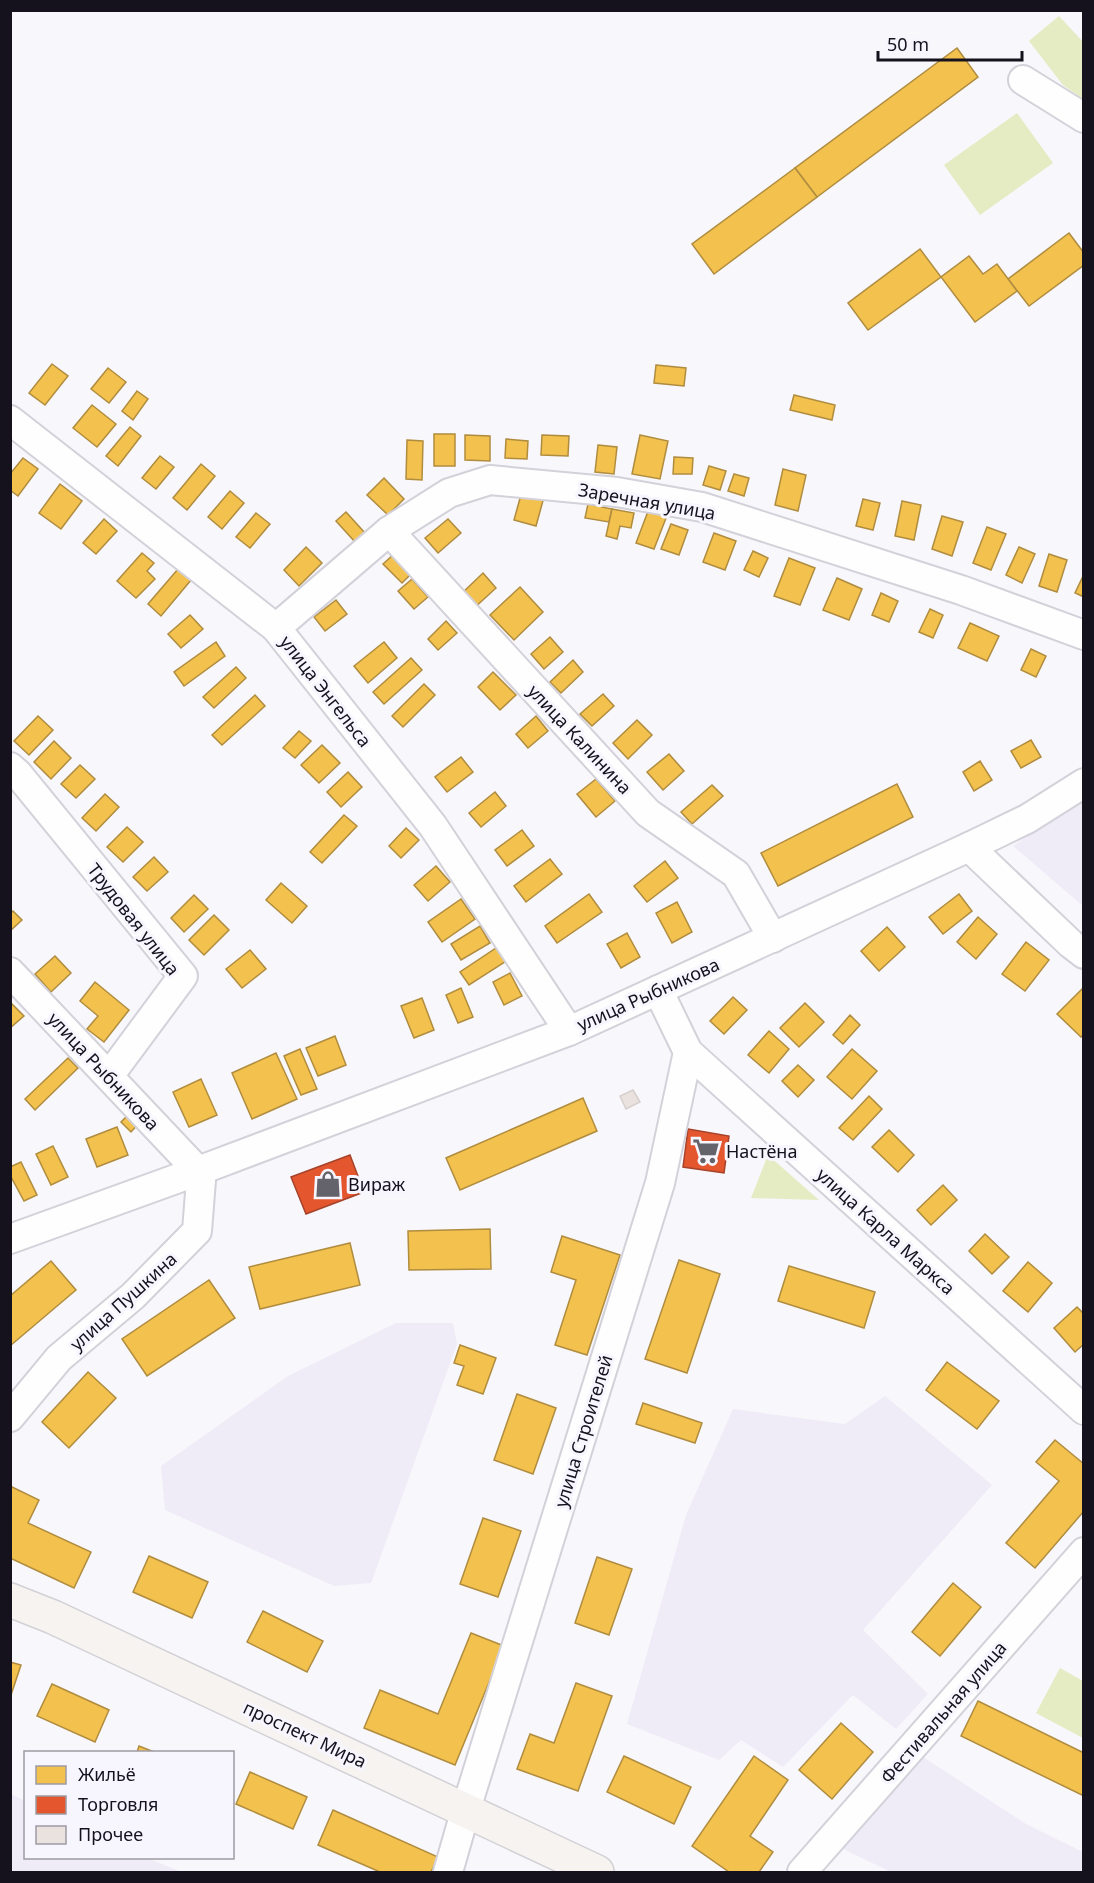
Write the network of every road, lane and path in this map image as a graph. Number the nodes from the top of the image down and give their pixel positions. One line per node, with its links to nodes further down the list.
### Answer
1 (1023, 80): 2 (street)
2 (1083, 118)
3 (10, 420): 5 (street, улица Энгельса)
4 (389, 531): 5 (street, Заречная улица); 6 (street, Заречная улица); 10 (street, улица Калинина)
5 (276, 628): 14 (street, улица Энгельса)
6 (1083, 635)
7 (10, 767): 16 (street, Трудовая улица)
8 (1083, 783): 9 (street, улица Рыбникова)
9 (969, 848): 10 (street, улица Рыбникова); 11 (street)
10 (773, 938): 13 (street, улица Рыбникова)
11 (1083, 954)
12 (10, 972): 16 (street, улица Рыбникова)
13 (658, 990): 14 (street, улица Рыбникова); 15 (street)
14 (569, 1030): 17 (street, улица Рыбникова)
15 (688, 1052): 19 (street, улица Карла Маркса); 23 (street, улица Строителей)
16 (109, 1076): 17 (street, улица Рыбникова)
17 (198, 1171): 18 (street, улица Рыбникова); 20 (street, улица Пушкина)
18 (10, 1239)
19 (1083, 1410)
20 (10, 1418)
21 (1083, 1552): 26 (street, Фестивальная улица)
22 (10, 1600): 23 (main road, проспект Мира)
23 (466, 1809): 24 (street, улица Строителей); 25 (main road, проспект Мира)
24 (448, 1872)
25 (597, 1872)
26 (802, 1872)

